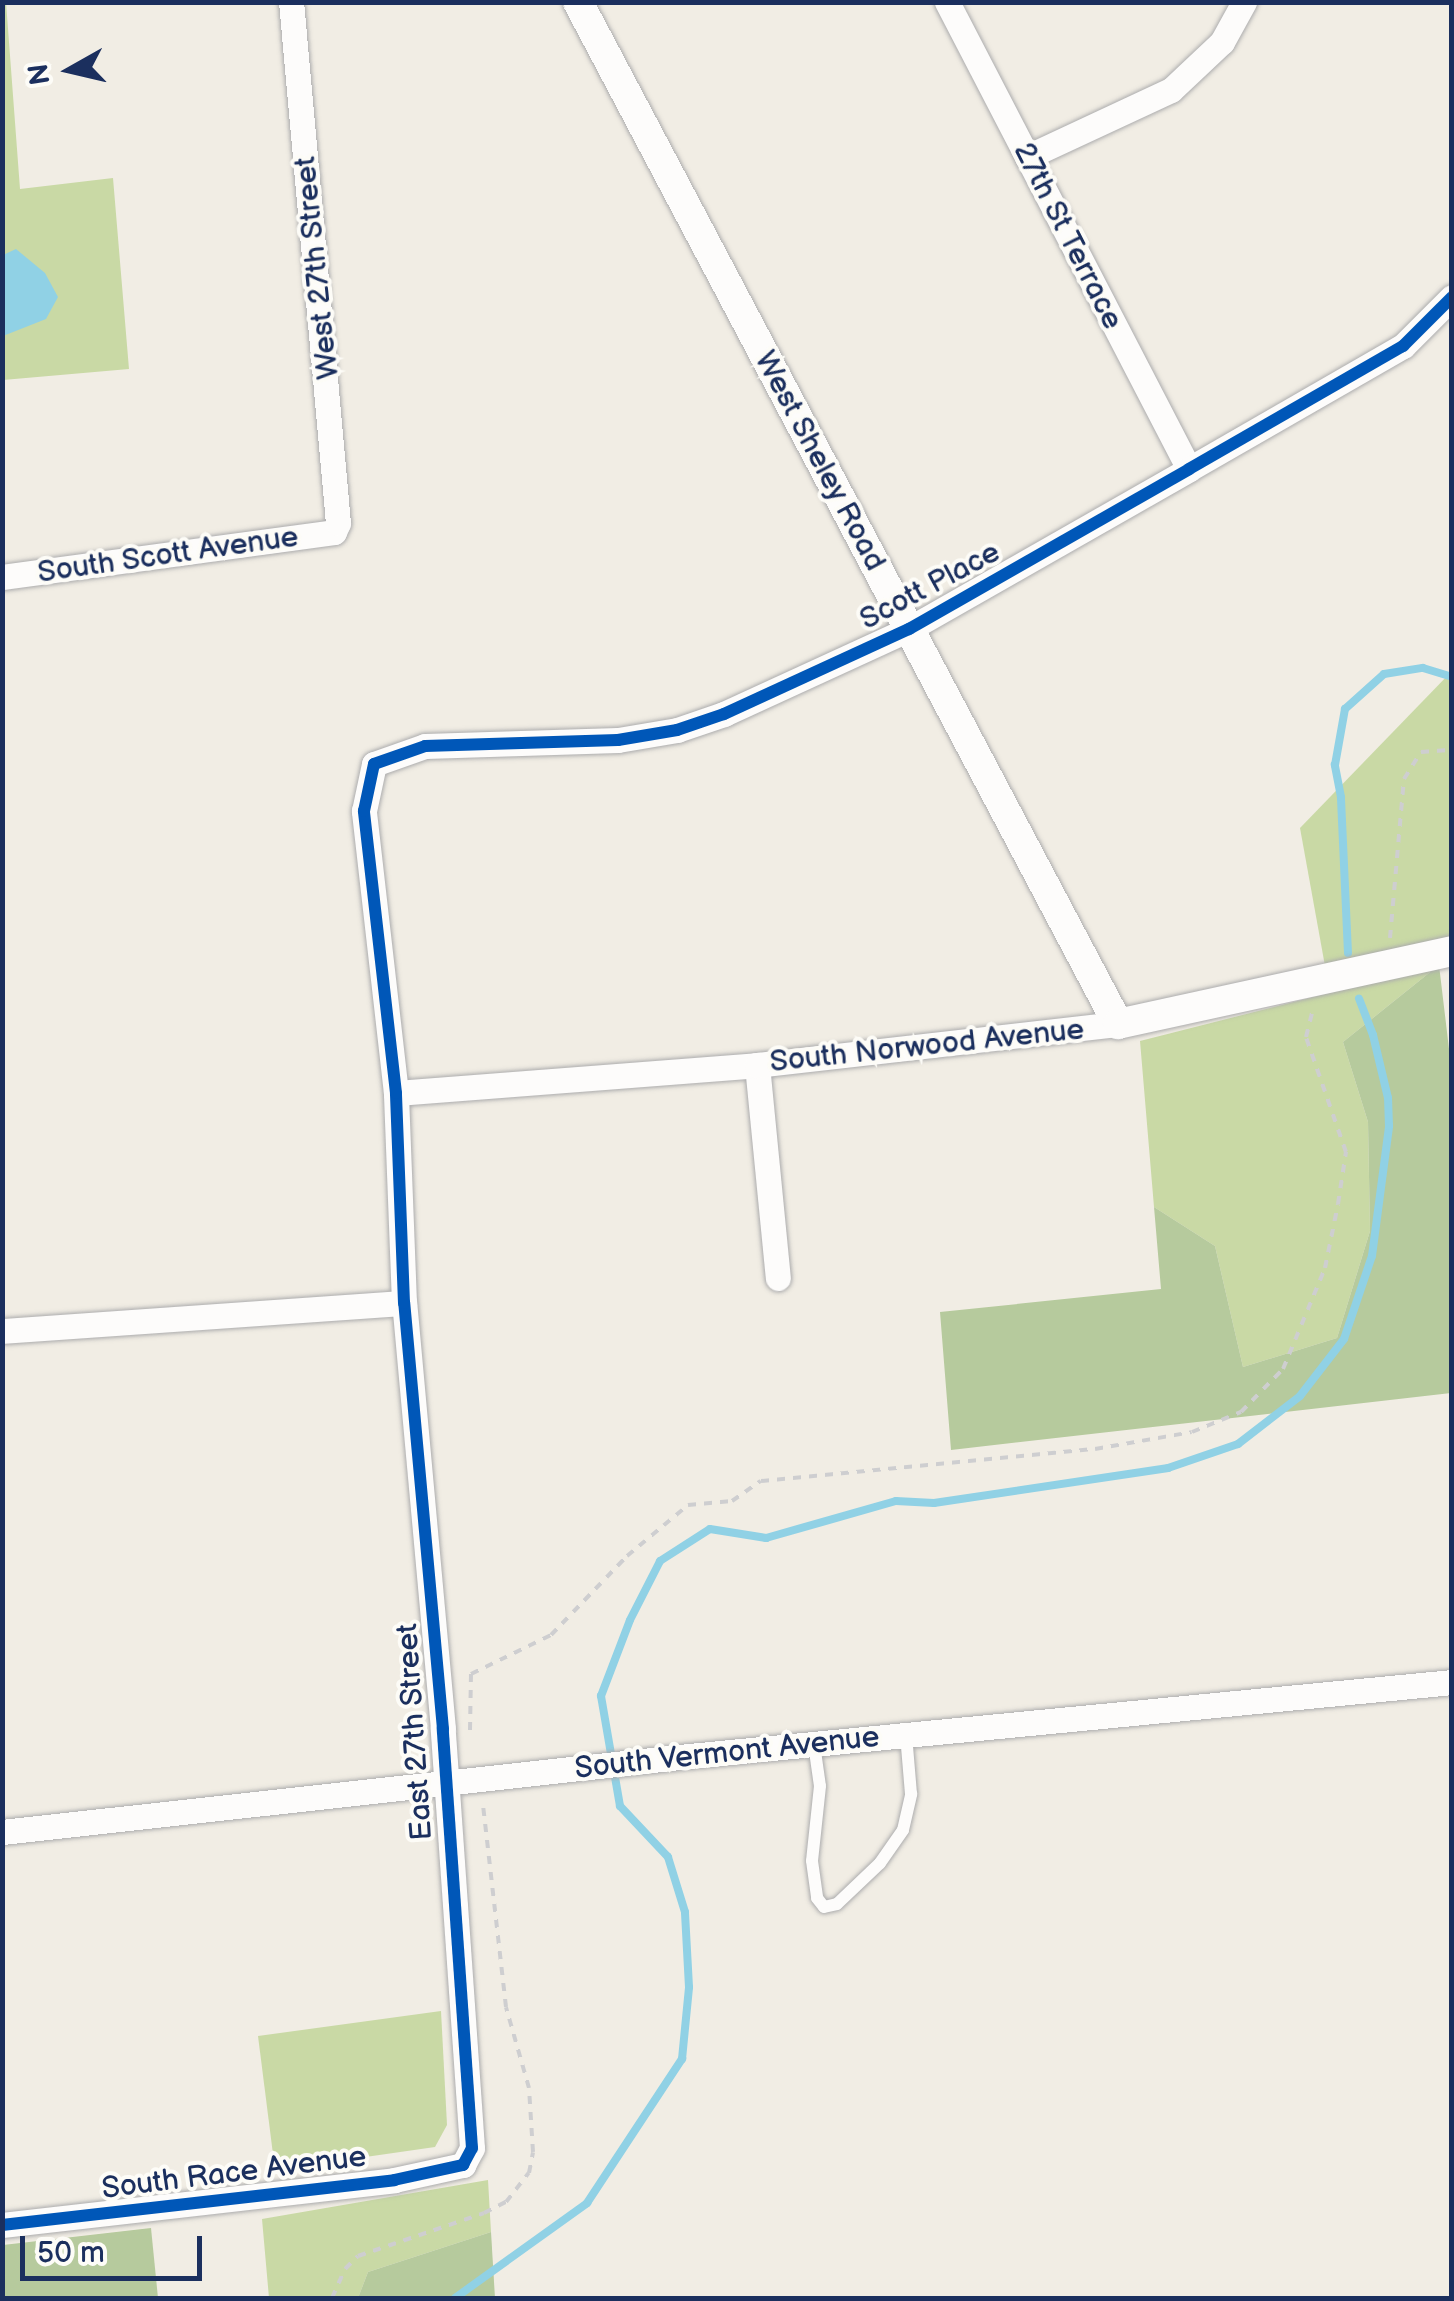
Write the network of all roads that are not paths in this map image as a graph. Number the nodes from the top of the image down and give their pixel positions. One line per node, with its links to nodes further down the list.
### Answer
1 (291, 2): 8 (street, West 27th Street)
2 (578, 2): 10 (street, West Sheley Road)
3 (947, 2): 5 (street, 27th St Terrace)
4 (1244, 2): 5 (street)
5 (1027, 157): 7 (street, 27th St Terrace)
6 (1452, 298): 7 (street, Scott Place)
7 (1190, 469): 10 (street, Scott Place)
8 (334, 532): 9 (street, South Scott Avenue)
9 (2, 577)
10 (908, 630): 11 (street, Scott Place); 13 (street, West Sheley Road)
11 (374, 764): 15 (street, East 27th Street)
12 (1452, 951): 13 (street, South Norwood Avenue)
13 (1118, 1024): 14 (street, South Norwood Avenue)
14 (757, 1065): 15 (street, South Norwood Avenue); 16 (street)
15 (396, 1093): 17 (street, East 27th Street)
16 (778, 1278)
17 (404, 1302): 18 (street); 22 (street, East 27th Street)
18 (2, 1331)
19 (1452, 1682): 20 (street, South Vermont Avenue)
20 (906, 1734): 21 (street, South Vermont Avenue); 21 (lane)
21 (814, 1744): 22 (street, South Vermont Avenue)
22 (454, 1782): 23 (street, South Vermont Avenue); 24 (street, East 27th Street)
23 (2, 1832)
24 (466, 2158): 25 (street, South Race Avenue)
25 (2, 2225)

